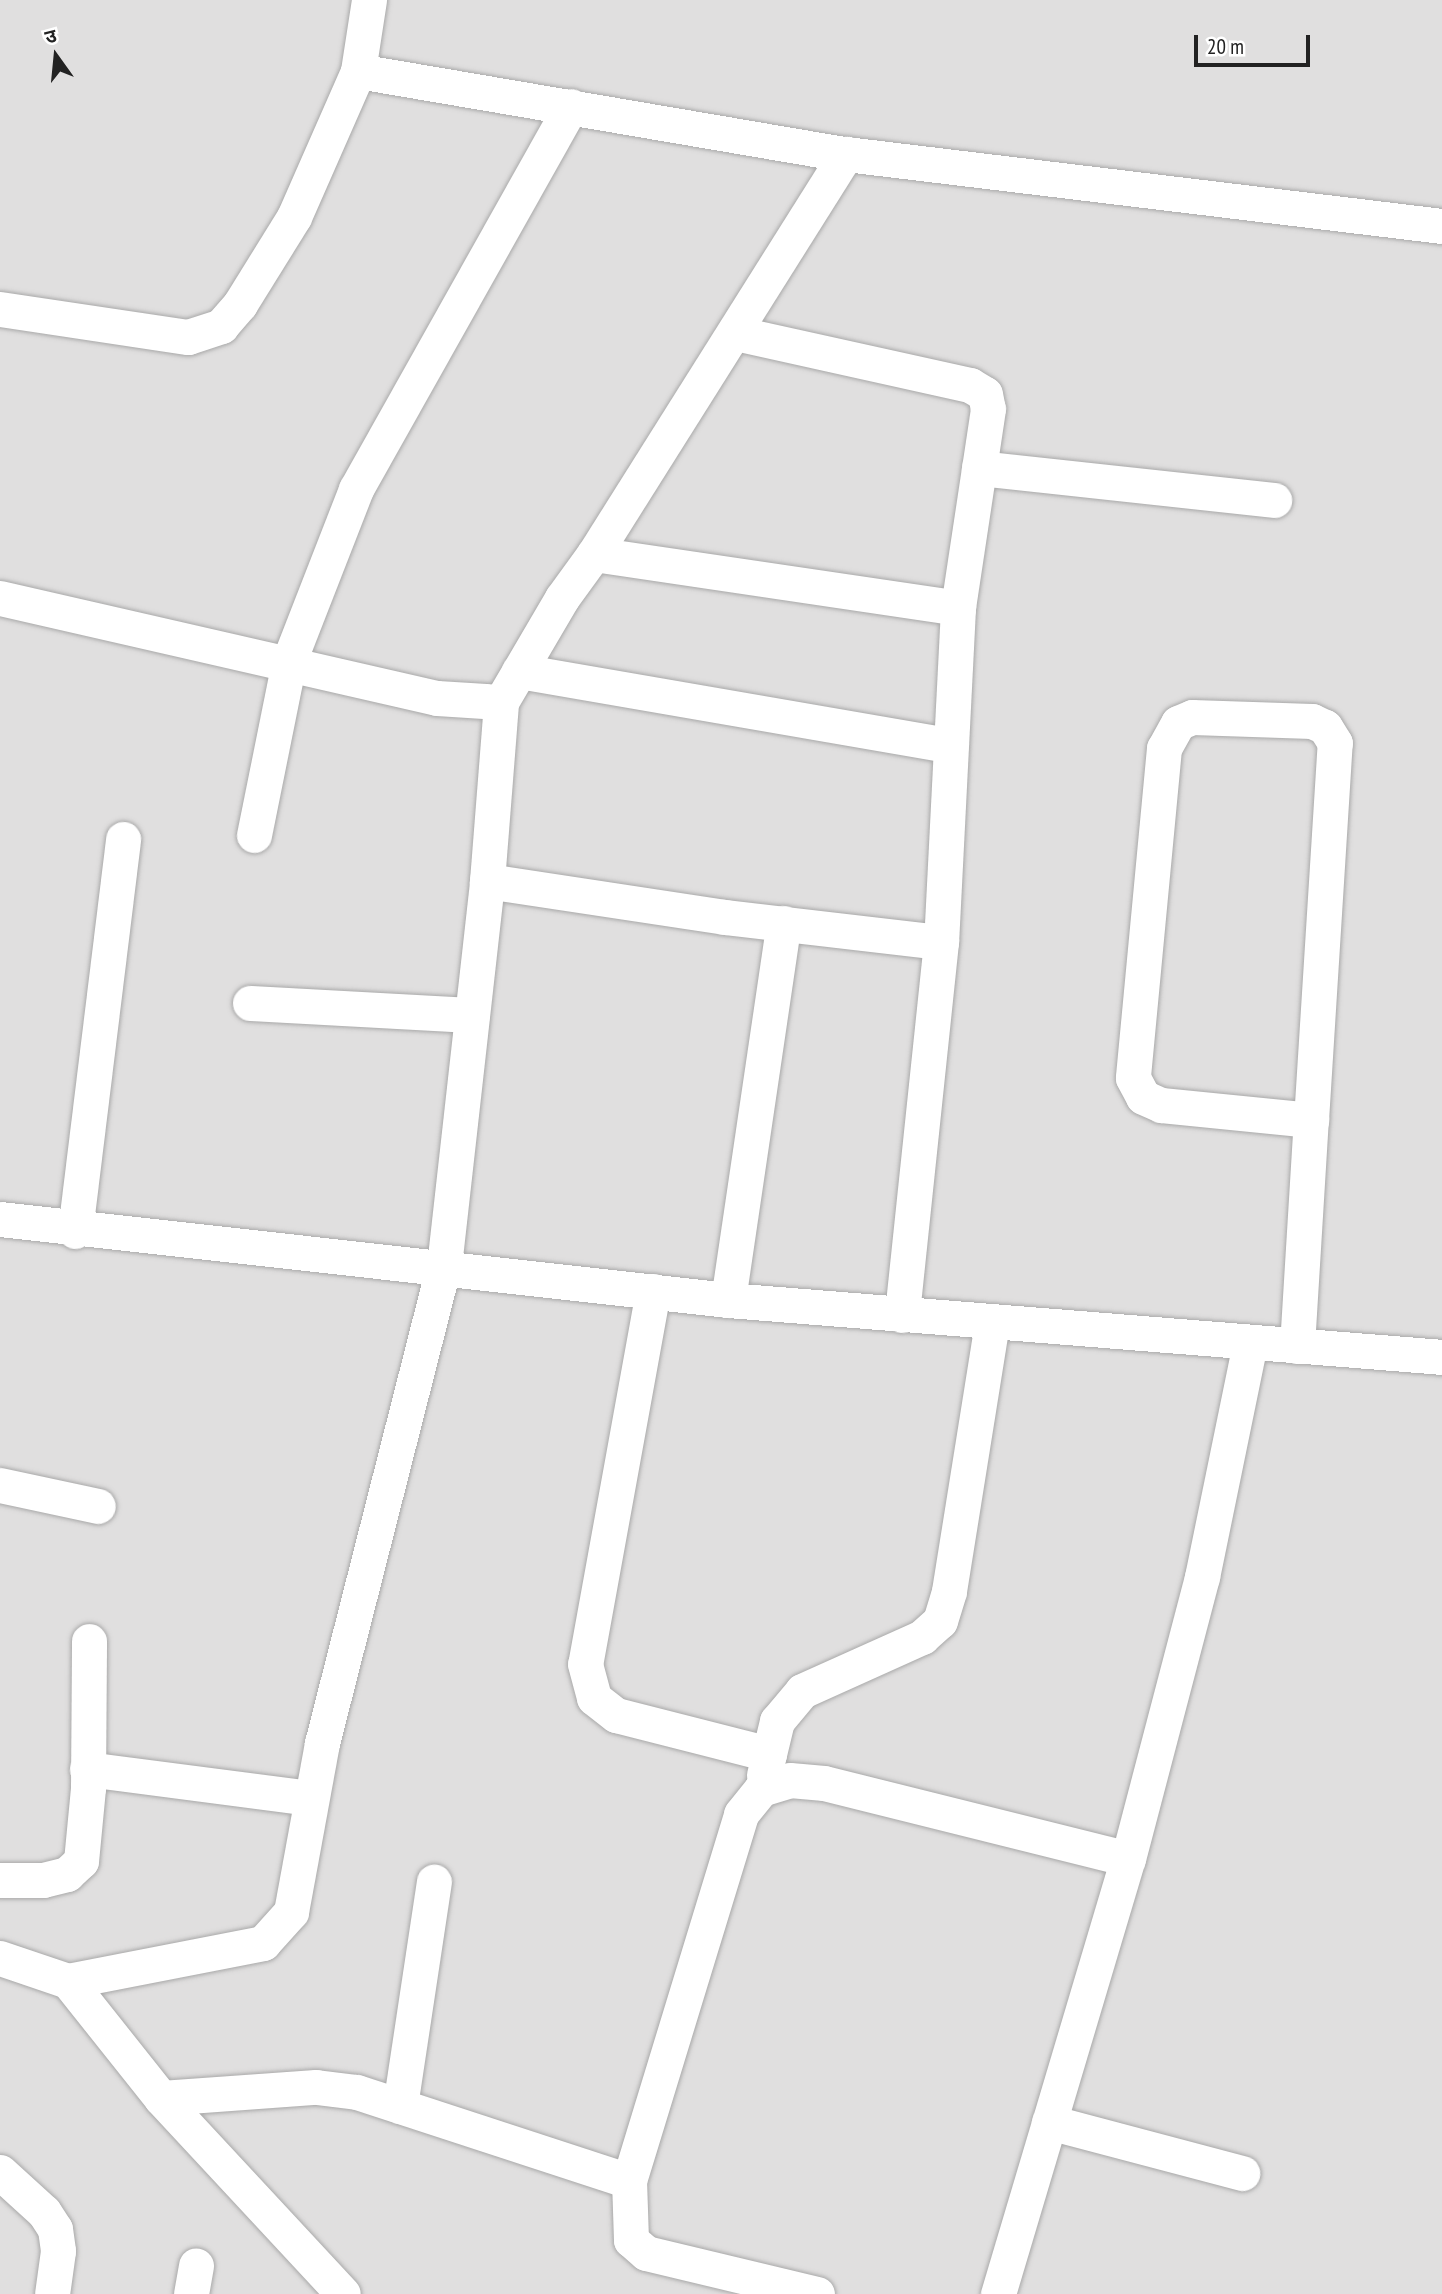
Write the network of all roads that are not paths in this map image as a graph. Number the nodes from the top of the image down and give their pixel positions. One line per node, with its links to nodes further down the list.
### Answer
1 (369, 0): 2 (street)
2 (358, 71): 3 (street); 6 (street)
3 (571, 106): 4 (street); 13 (street)
4 (846, 154): 5 (street); 7 (street)
5 (1442, 226)
6 (0, 309)
7 (735, 333): 8 (street); 10 (street)
8 (979, 468): 9 (street); 12 (street)
9 (1274, 500)
10 (594, 554): 12 (street); 14 (street)
11 (0, 598): 13 (street)
12 (958, 608): 16 (street)
13 (289, 661): 15 (street); 17 (street)
14 (519, 671): 15 (street); 16 (street)
15 (501, 702): 19 (street)
16 (951, 746): 21 (street)
17 (254, 835)
18 (122, 839): 26 (street)
19 (487, 881): 20 (street); 23 (street)
20 (784, 923): 21 (street); 29 (street)
21 (941, 942): 30 (street)
22 (250, 1003): 23 (street)
23 (472, 1015): 27 (street)
24 (1311, 1120): 24 (street); 33 (street)
25 (0, 1219): 26 (street)
26 (75, 1231): 27 (street)
27 (444, 1266): 28 (street); 41 (street)
28 (653, 1291): 29 (street); 38 (street)
29 (728, 1300): 30 (street)
30 (902, 1315): 31 (street)
31 (992, 1322): 32 (street); 38 (street)
32 (1250, 1344): 33 (street); 42 (street)
33 (1297, 1346): 34 (street)
34 (1442, 1357)
35 (0, 1485): 36 (street)
36 (99, 1506)
37 (89, 1641): 39 (street)
38 (769, 1754): 40 (street)
39 (87, 1769): 41 (street); 43 (street)
40 (761, 1789): 42 (street); 52 (street)
41 (309, 1798): 46 (street)
42 (1128, 1859): 49 (street)
43 (0, 1880)
44 (435, 1882): 48 (street)
45 (0, 1958): 46 (street)
46 (68, 1981): 47 (street)
47 (161, 2098): 48 (street); 54 (street)
48 (400, 2106): 52 (street)
49 (1049, 2122): 51 (street); 56 (street)
50 (0, 2172): 53 (street)
51 (1242, 2173)
52 (629, 2181): 55 (street)
53 (52, 2294)
54 (343, 2294)
55 (817, 2294)
56 (998, 2294)

